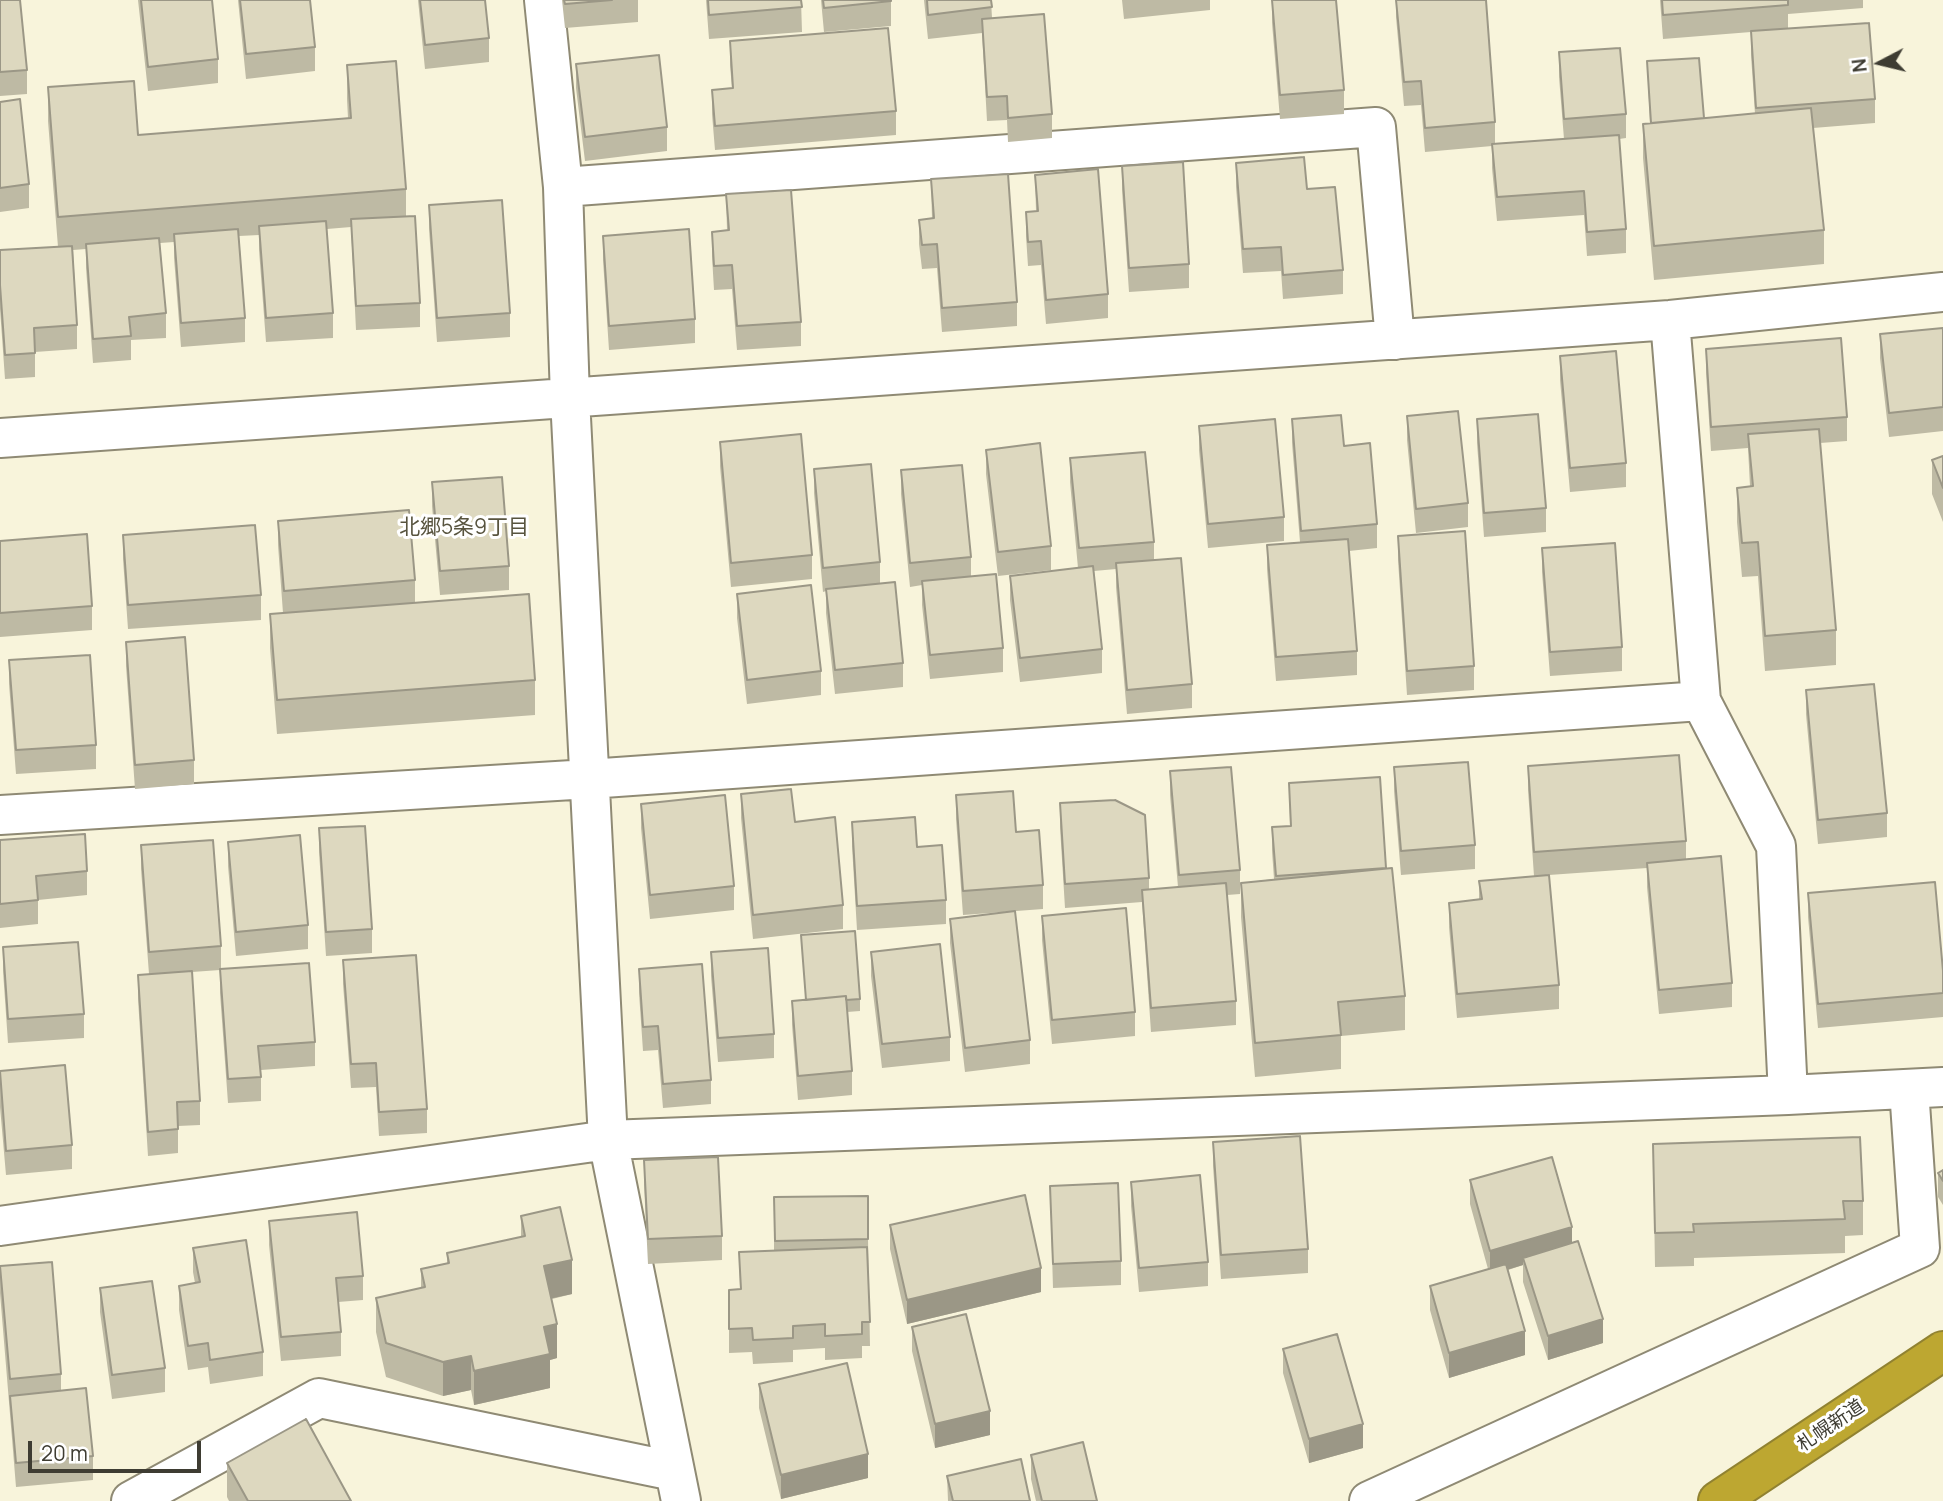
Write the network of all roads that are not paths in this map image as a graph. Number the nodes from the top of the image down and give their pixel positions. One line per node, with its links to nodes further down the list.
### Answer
1 (544, 0): 2 (street)
2 (563, 187): 5 (street); 6 (street)
3 (1943, 292): 4 (street)
4 (1670, 320): 5 (street); 8 (street)
5 (1395, 340): 6 (street)
6 (570, 398): 7 (street); 9 (street)
7 (0, 438)
8 (1700, 701): 9 (street); 12 (street)
9 (589, 779): 10 (street); 13 (street)
10 (0, 815)
11 (1926, 1088): 12 (street); 18 (street)
12 (1788, 1095): 13 (street)
13 (608, 1140): 14 (street); 16 (street)
14 (0, 1226)
15 (1943, 1351): 19 (highway, 札幌新道)
16 (677, 1486): 17 (street)
17 (131, 1501)
18 (1369, 1501)
19 (1718, 1501)

